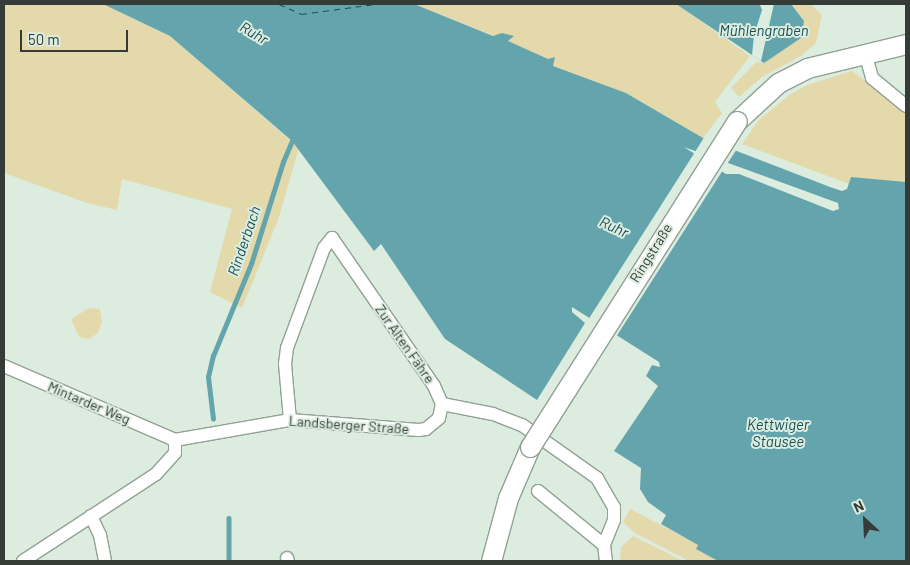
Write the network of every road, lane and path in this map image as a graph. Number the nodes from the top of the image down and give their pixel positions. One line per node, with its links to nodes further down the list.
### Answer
1 (906, 44): 2 (main road, Ringstraße)
2 (865, 53): 3 (street); 13 (main road, Ringstraße, bridge)
3 (906, 106)
4 (4, 366): 7 (street, Mintarder Weg)
5 (442, 404): 6 (street, Landsberger Straße); 6 (street, Zur Alten Fähre); 10 (street)
6 (290, 420): 7 (street, Landsberger Straße)
7 (175, 440): 9 (street)
8 (538, 491): 10 (street)
9 (92, 516): 11 (street); 12 (street)
10 (604, 545): 14 (street)
11 (23, 561)
12 (105, 561)
13 (492, 561)
14 (606, 561)

